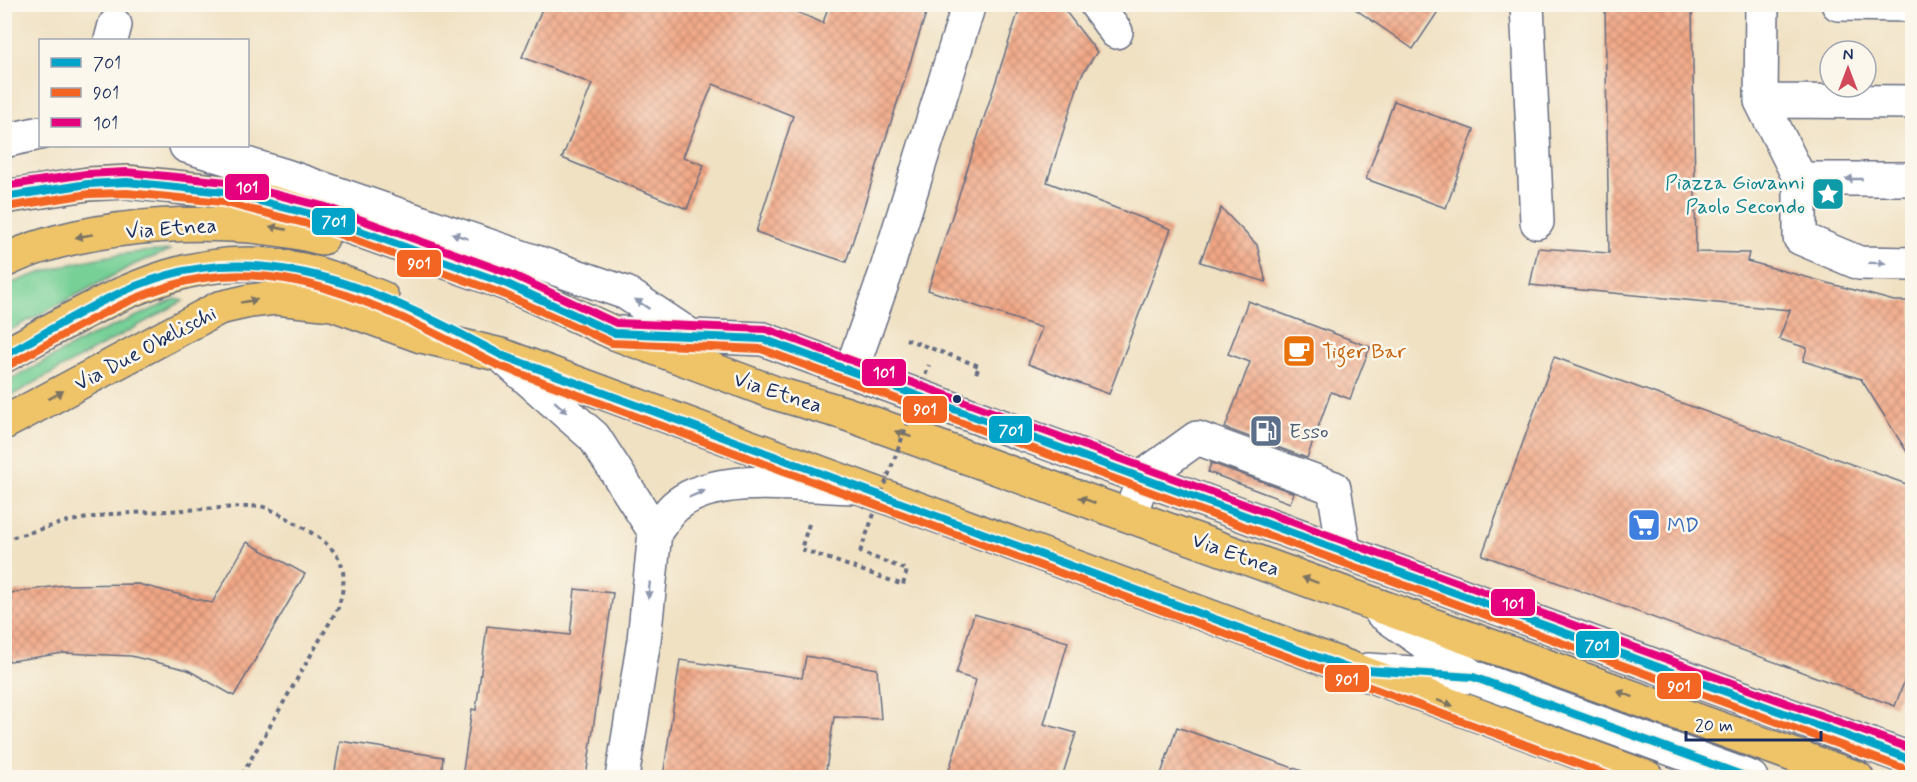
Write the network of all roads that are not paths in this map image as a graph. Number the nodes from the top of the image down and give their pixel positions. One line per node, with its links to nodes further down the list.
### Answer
1 (969, 4): 23 (street)
2 (1096, 4): 7 (street)
3 (1527, 4): 16 (street)
4 (1762, 4): 8 (street)
5 (1838, 4): 6 (street)
6 (1912, 5)
7 (1116, 32)
8 (1761, 101): 9 (street); 13 (street)
9 (1912, 102)
10 (39, 133): 11 (street)
11 (4, 141)
12 (189, 147): 20 (street, one-way to 12)
13 (1800, 179): 14 (street, one-way to 13); 18 (street, one-way to 18)
14 (1912, 179)
15 (4, 197): 19 (main road, Via Etnea)
16 (1537, 222)
17 (4, 261): 19 (main road, Via Etnea, one-way to 17)
18 (1912, 264)
19 (614, 333): 20 (street); 24 (main road, Via Etnea)
20 (691, 336): 23 (street); 24 (street)
21 (501, 355): 22 (main road, Via Due Obelischi); 25 (main road, Via Due Obelischi, one-way to 21); 27 (main road, Via Due Obelischi); 29 (street, one-way to 29)
22 (4, 356)
23 (851, 371): 26 (street)
24 (778, 394): 28 (main road, Via Etnea, one-way to 24)
25 (4, 423)
26 (1144, 476): 28 (street); 30 (street); 30 (street)
27 (860, 487): 29 (street, one-way to 27); 32 (main road, Via Due Obelischi)
28 (1130, 515): 31 (main road, Via Etnea, one-way to 28)
29 (654, 532): 35 (street, one-way to 35)
30 (1344, 550): 34 (street)
31 (1365, 600): 33 (street); 38 (main road, Via Etnea, one-way to 31)
32 (1350, 669): 33 (street); 36 (main road, Via Due Obelischi, one-way to 36)
33 (1473, 677): 37 (street)
34 (1912, 760)
35 (622, 777)
36 (1648, 777)
37 (1751, 777)
38 (1857, 777)

